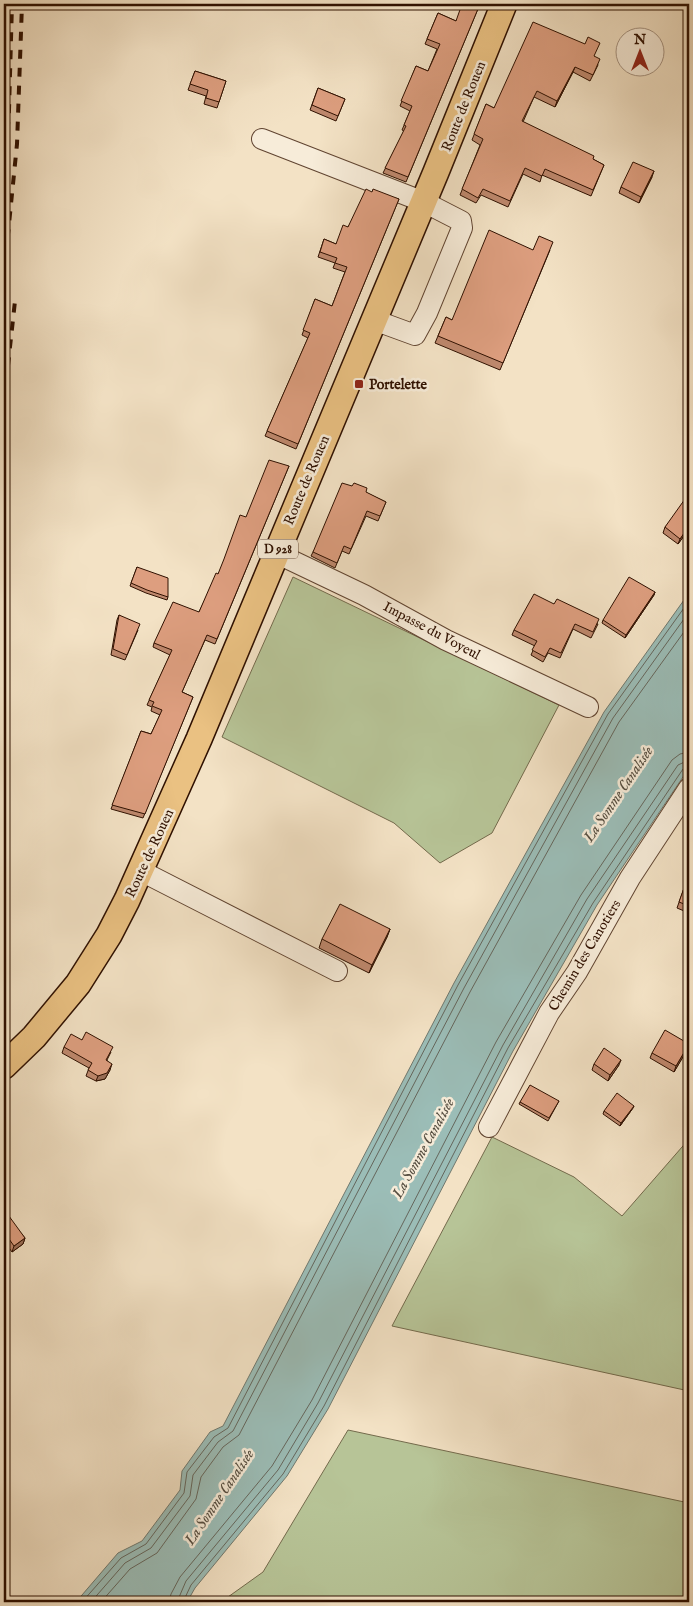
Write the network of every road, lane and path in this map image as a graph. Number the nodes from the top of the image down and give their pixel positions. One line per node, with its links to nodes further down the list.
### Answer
1 (504, 4): 3 (main road, Route de Rouen / D 928)
2 (262, 139): 3 (street)
3 (424, 202): 4 (main road, Route de Rouen / D 928); 4 (street)
4 (374, 320): 5 (main road, Route de Rouen / D 928)
5 (276, 553): 6 (street, Impasse du Voyeul); 8 (main road, Route de Rouen / D 928)
6 (588, 707)
7 (689, 788): 11 (street, Chemin des Canotiers)
8 (141, 871): 9 (street); 10 (main road, Route de Rouen / D 928)
9 (337, 971)
10 (4, 1066)
11 (489, 1127)

